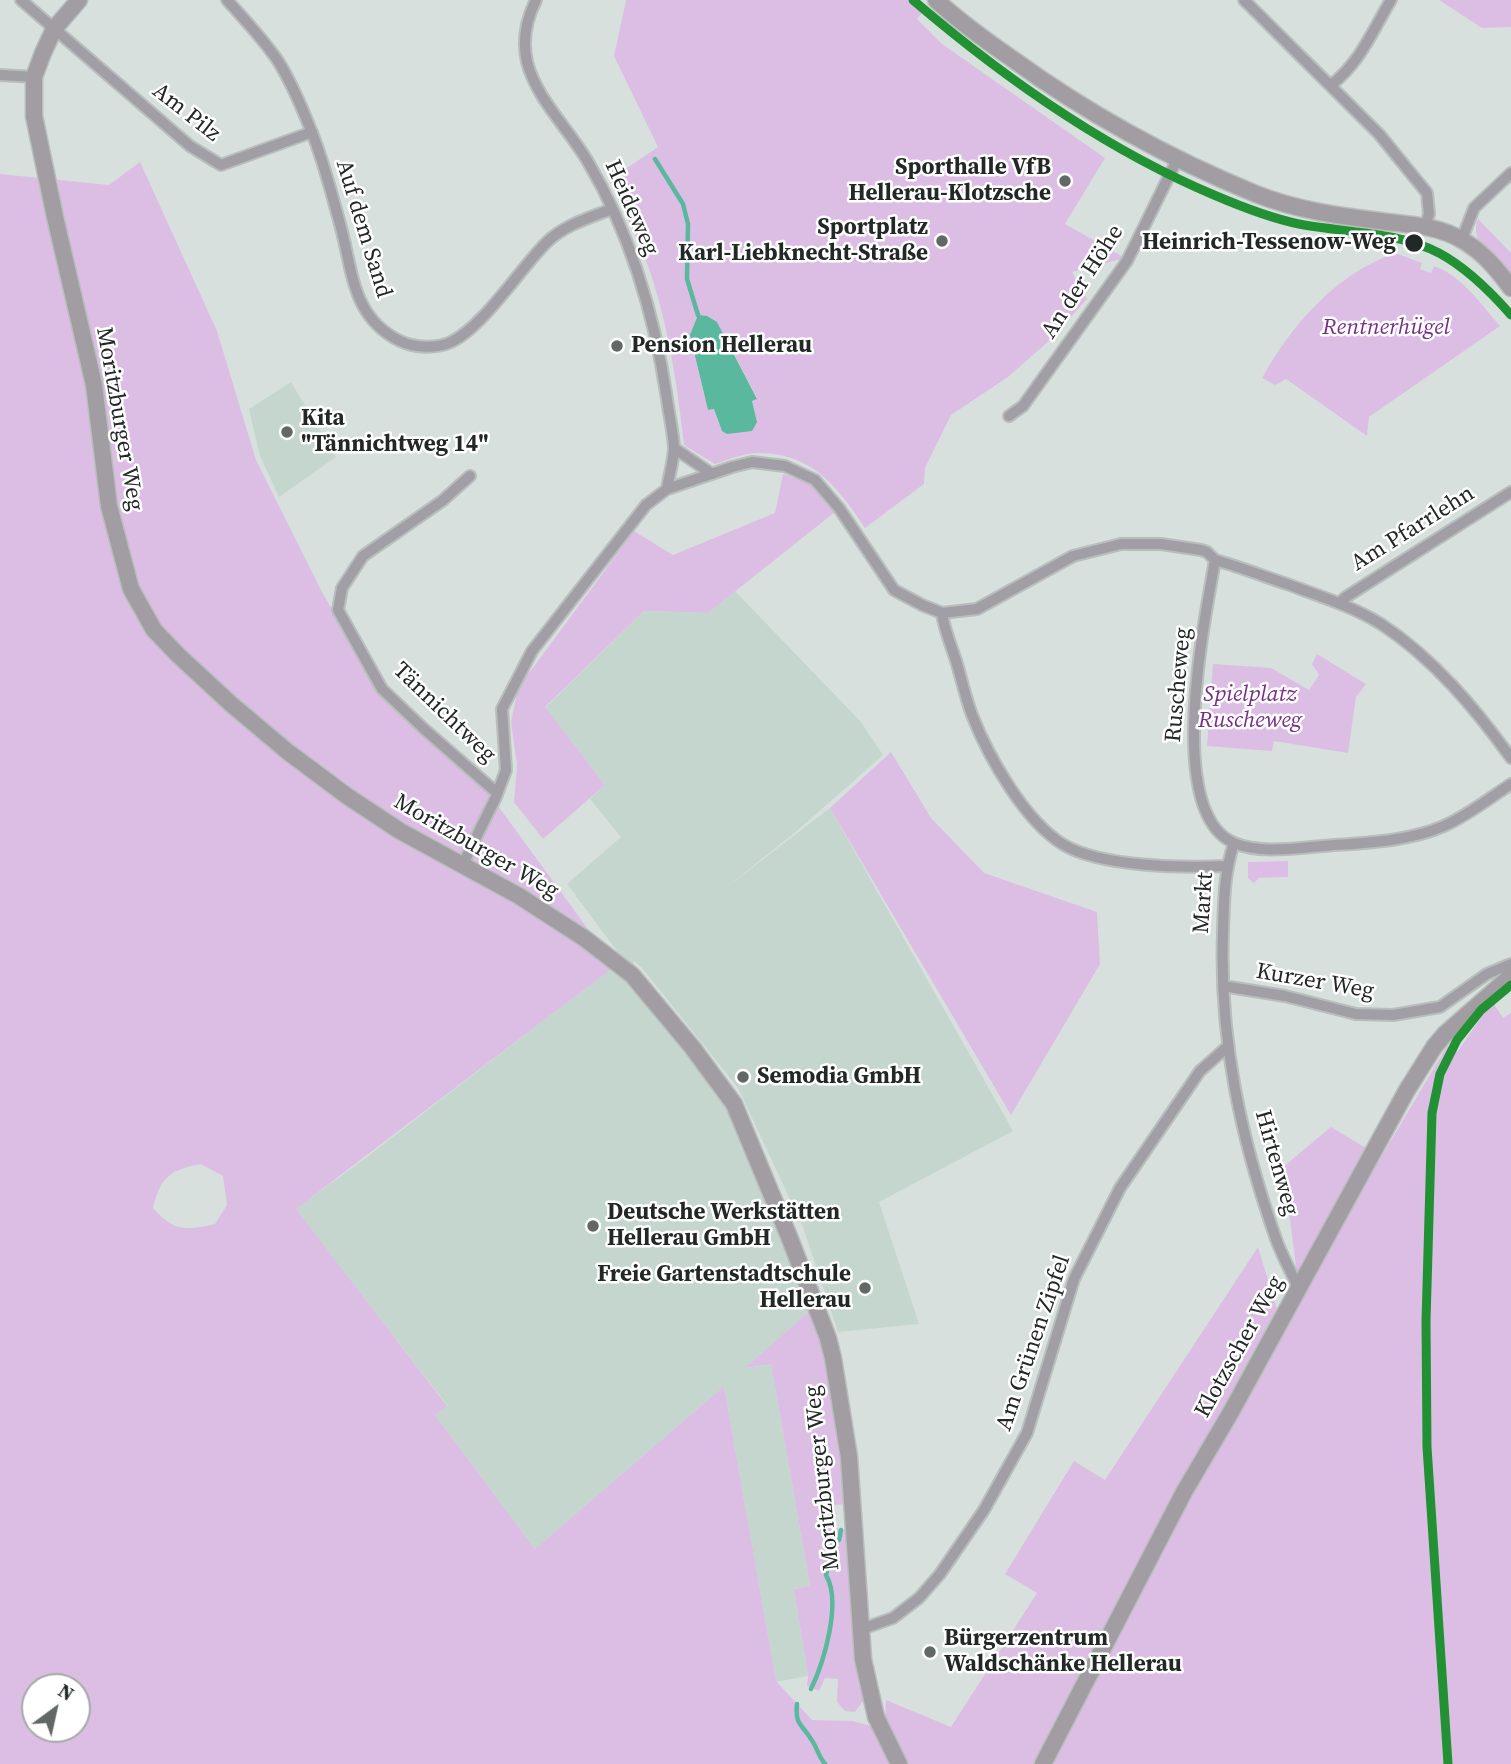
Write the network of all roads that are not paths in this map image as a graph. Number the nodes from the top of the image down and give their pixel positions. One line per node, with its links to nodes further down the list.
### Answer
1 (21, 0): 8 (street)
2 (79, 0): 8 (street, Moritzburger Weg)
3 (227, 0): 12 (street, Auf dem Sand)
4 (536, 0): 15 (street, Heideweg)
5 (936, 0): 13 (street)
6 (1244, 0): 11 (street)
7 (1391, 0): 11 (street)
8 (54, 29): 10 (street, Moritzburger Weg); 12 (street, Am Pilz)
9 (0, 75): 10 (street)
10 (34, 77): 32 (street, Moritzburger Weg)
11 (1331, 85): 16 (street)
12 (312, 132): 15 (street, Auf dem Sand)
13 (1177, 160): 16 (street); 19 (street, An der Höhe)
14 (1511, 173): 17 (street)
15 (612, 209): 20 (street, Heideweg)
16 (1425, 226): 17 (street)
17 (1462, 239): 18 (street)
18 (1511, 288)
19 (1009, 416)
20 (674, 448): 21 (street); 23 (street, Heideweg)
21 (712, 474): 23 (street); 27 (street)
22 (470, 475): 30 (street, Tännichtweg)
23 (667, 489): 30 (street)
24 (1511, 492): 26 (street, Am Pfarrlehn)
25 (1211, 556): 26 (street); 27 (street); 31 (street, Ruscheweg)
26 (1339, 603): 28 (street)
27 (942, 613): 33 (street)
28 (1511, 758)
29 (1511, 784): 31 (street, Markt)
30 (497, 793): 32 (street)
31 (1234, 843): 33 (street, Markt)
32 (463, 864): 39 (street, Moritzburger Weg)
33 (1227, 866): 36 (street, Markt)
34 (1511, 964): 36 (street, Kurzer Weg)
35 (1511, 976): 38 (street, Klotzscher Weg)
36 (1223, 986): 37 (street, Markt)
37 (1227, 1047): 38 (street, Hirtenweg); 39 (street, Am Grünen Zipfel)
38 (1298, 1288): 41 (street, Klotzscher Weg)
39 (859, 1630): 40 (street, Moritzburger Weg)
40 (899, 1764)
41 (1043, 1764)

